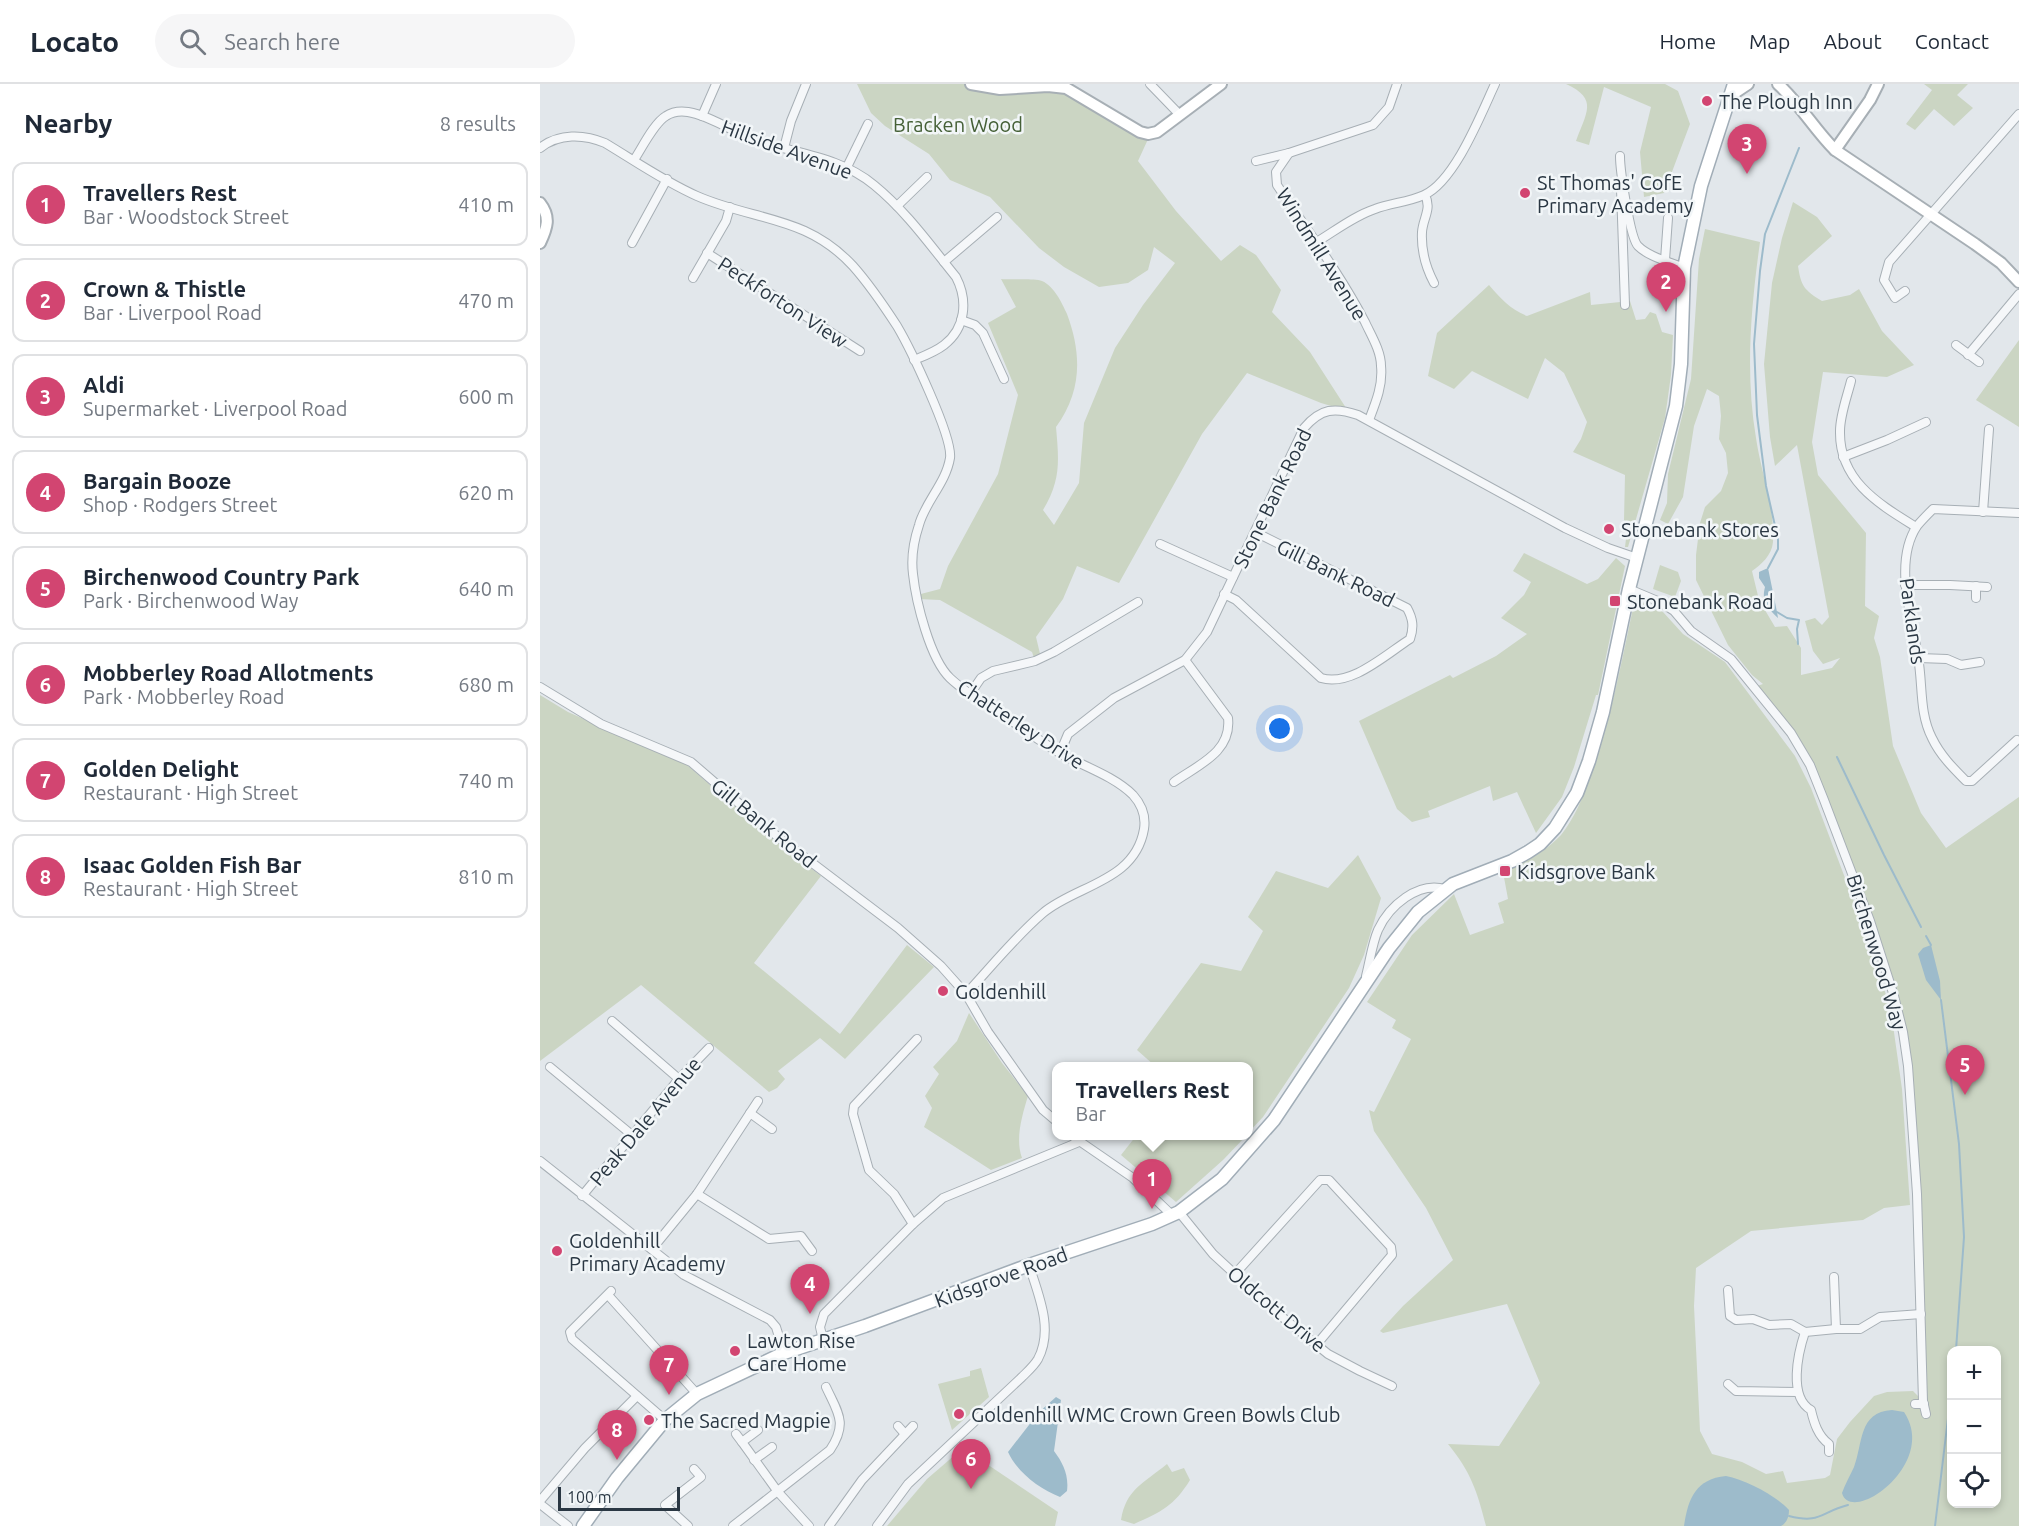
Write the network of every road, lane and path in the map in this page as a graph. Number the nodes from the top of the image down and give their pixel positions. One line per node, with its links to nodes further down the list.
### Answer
1 (716, 84): 14 (street)
2 (806, 84): 17 (street)
3 (971, 84): 13 (street)
4 (1150, 84): 13 (street)
5 (1221, 84): 13 (street)
6 (1397, 84): 19 (street)
7 (1495, 84): 27 (street)
8 (1748, 84): 11 (street)
9 (1878, 84): 18 (street)
10 (1779, 85): 18 (street)
11 (1732, 90): 40 (main road)
12 (2019, 114): 31 (street)
13 (1180, 115)
14 (702, 116): 17 (street, Hillside Avenue); 21 (street, Hillside Avenue)
15 (868, 124): 23 (street)
16 (540, 148): 21 (street, Chatterley Drive)
17 (784, 148): 23 (street, Hillside Avenue)
18 (1834, 150): 31 (street)
19 (1289, 153): 22 (street); 36 (street, Windmill Avenue)
20 (1620, 156): 25 (street)
21 (634, 160): 26 (street, Chatterley Drive)
22 (1256, 160)
23 (847, 167): 29 (street, Hillside Avenue)
24 (927, 177): 29 (street)
25 (1621, 178): 38 (street); 46 (street)
26 (667, 179): 30 (street, Chatterley Drive); 35 (street)
27 (1425, 195): 36 (street); 43 (street)
28 (540, 203): 34 (street)
29 (897, 206): 39 (street, Hillside Avenue)
30 (730, 207): 37 (street, Peckforton View); 51 (street, Chatterley Drive)
31 (1929, 214): 42 (street); 44 (street)
32 (997, 217): 39 (street)
33 (1668, 218): 38 (street)
34 (540, 243)
35 (632, 243)
36 (1315, 243): 55 (street, Windmill Avenue)
37 (707, 253): 41 (street, Peckforton View); 49 (street, Peckforton View)
38 (1665, 260): 40 (street)
39 (944, 262): 47 (street, Hillside Avenue)
40 (1684, 268): 64 (main road)
41 (693, 278)
42 (2019, 282)
43 (1434, 283)
44 (1905, 291)
45 (2019, 294): 50 (street)
46 (1625, 305)
47 (961, 320): 51 (street); 53 (street)
48 (1956, 345): 50 (street)
49 (860, 351)
50 (1968, 355): 52 (street)
51 (914, 360): 77 (street, Chatterley Drive)
52 (1978, 363)
53 (1004, 379)
54 (1851, 381): 58 (street)
55 (1369, 420): 62 (street, Stone Bank Road); 64 (street, Stone Bank Road)
56 (1926, 422): 58 (street)
57 (1989, 429): 59 (street)
58 (1843, 457): 61 (street)
59 (1983, 512): 60 (street); 61 (street)
60 (2019, 513)
61 (1916, 527): 66 (street, Parklands)
62 (1255, 532): 65 (street, Stone Bank Road); 70 (street, Gill Bank Road)
63 (1160, 544): 65 (street)
64 (1637, 558): 69 (main road)
65 (1233, 577): 70 (street, Stone Bank Road)
66 (1905, 585): 67 (street); 73 (street, Parklands)
67 (1976, 586): 68 (street); 71 (street)
68 (1987, 587)
69 (1629, 589): 81 (main road); 107 (street, Birchenwood Way)
70 (1224, 594): 74 (street, Stone Bank Road)
71 (1976, 598)
72 (1138, 602): 77 (street)
73 (1919, 658): 75 (street); 78 (street, Parklands)
74 (1185, 660): 79 (street, Stone Bank Road); 80 (street)
75 (1980, 662)
76 (540, 687): 83 (street, Gill Bank Road)
77 (970, 694): 79 (street, Chatterley Drive)
78 (2017, 740)
79 (1060, 753): 83 (street, Chatterley Drive)
80 (1174, 782)
81 (1445, 889): 82 (main road); 82 (street)
82 (1365, 984): 99 (main road)
83 (966, 994): 91 (street, Gill Bank Road)
84 (612, 1021): 88 (street)
85 (917, 1039): 100 (street)
86 (709, 1048): 88 (street, Peak Dale Avenue)
87 (550, 1067): 93 (street)
88 (679, 1079): 93 (street, Peak Dale Avenue)
89 (758, 1101): 90 (street)
90 (750, 1113): 92 (street); 97 (street)
91 (1052, 1118)
92 (772, 1130)
93 (632, 1135): 98 (street, Peak Dale Avenue)
94 (1077, 1140): 95 (street, Oldcott Drive)
95 (1079, 1142): 99 (street, Oldcott Drive); 100 (street)
96 (540, 1161): 98 (street)
97 (697, 1194): 101 (street); 102 (street)
98 (582, 1196): 101 (street)
99 (1176, 1214): 103 (main road, Kidsgrove Road); 104 (street, Oldcott Drive)
100 (913, 1224): 110 (street)
101 (652, 1249): 112 (street)
102 (812, 1251)
103 (1029, 1265): 110 (main road, Kidsgrove Road); 139 (street)
104 (1234, 1275): 111 (street, Oldcott Drive); 111 (street)
105 (1834, 1277): 108 (street)
106 (1728, 1290): 109 (street)
107 (1922, 1314): 108 (street); 120 (street, Birchenwood Way)
108 (1836, 1329): 109 (street)
109 (1805, 1332): 116 (street)
110 (823, 1340): 112 (main road, Kidsgrove Road)
111 (1317, 1344): 114 (street, Oldcott Drive)
112 (784, 1353): 117 (main road, Kidsgrove Road)
113 (1728, 1384): 116 (street)
114 (1392, 1386)
115 (826, 1387): 131 (street)
116 (1798, 1392): 128 (street)
117 (697, 1394): 118 (street); 122 (main road, Kidsgrove Road)
118 (637, 1396): 122 (street); 132 (street)
119 (1915, 1404): 120 (street)
120 (1924, 1404): 121 (street, Birchenwood Way)
121 (1926, 1414)
122 (665, 1420): 134 (main road, Kidsgrove Road)
123 (898, 1426): 126 (street)
124 (913, 1426): 126 (street)
125 (758, 1430): 129 (street)
126 (905, 1434): 138 (street)
127 (772, 1447): 129 (street)
128 (1829, 1452)
129 (754, 1460): 131 (street)
130 (694, 1468): 135 (street)
131 (778, 1492): 136 (street); 137 (street)
132 (540, 1503): 133 (street)
133 (568, 1526)
134 (583, 1526)
135 (688, 1526)
136 (733, 1526)
137 (809, 1526)
138 (829, 1526)
139 (877, 1526)

